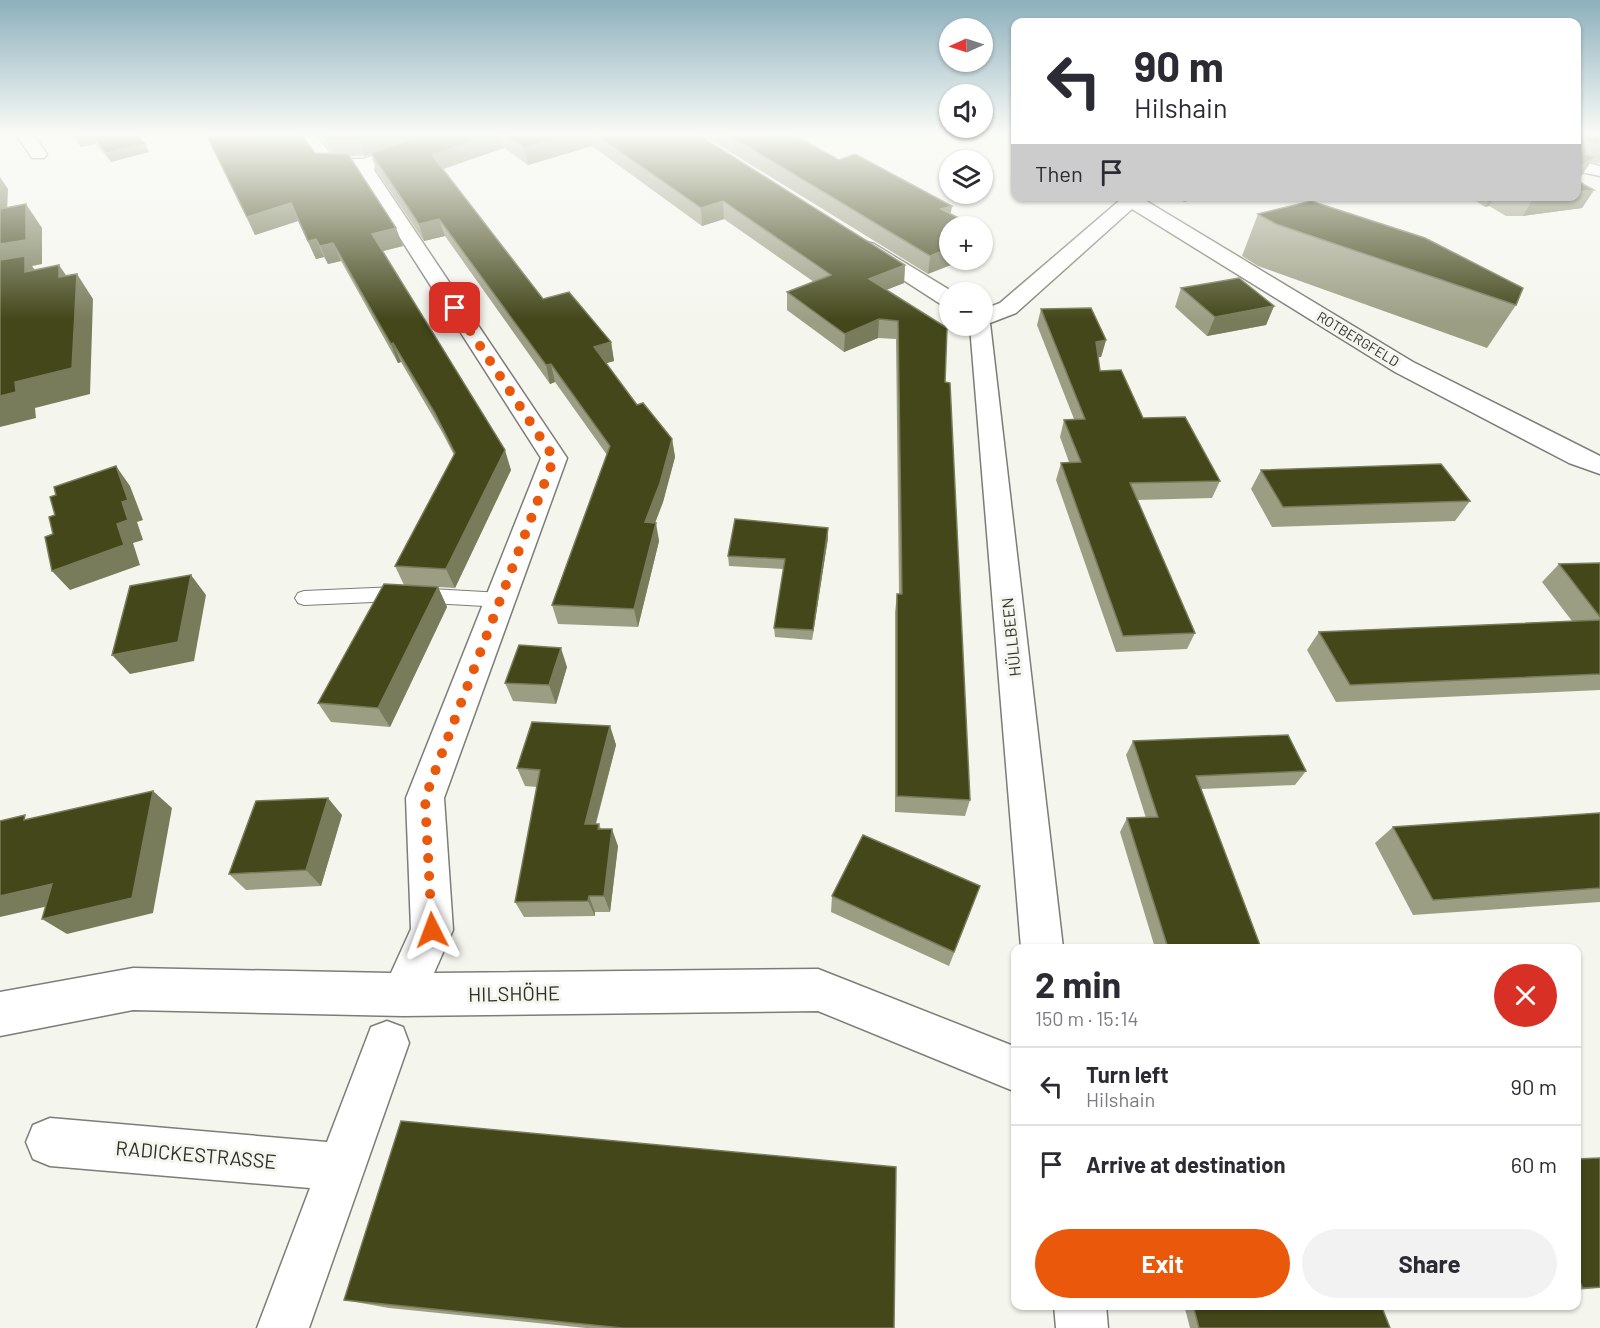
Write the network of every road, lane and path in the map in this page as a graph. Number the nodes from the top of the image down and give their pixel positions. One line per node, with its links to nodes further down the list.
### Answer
1 (382, 196): 10 (street)
2 (1128, 201): 6 (street)
3 (1132, 201): 8 (street, ROTBERGFELD)
4 (852, 238): 5 (street)
5 (939, 293)
6 (993, 314)
7 (982, 336): 11 (street, HÜLLBEEN)
8 (1600, 465)
9 (304, 598): 10 (lane)
10 (502, 600): 12 (street)
11 (1042, 944)
12 (403, 995): 13 (street, HILSHÖHE); 15 (street, HILSHÖHE)
13 (0, 1014)
14 (387, 1043): 17 (street)
15 (1011, 1068)
16 (50, 1142): 17 (street, RADICKESTRASSE)
17 (341, 1167): 19 (street)
18 (1080, 1310): 20 (street)
19 (283, 1328)
20 (1082, 1328)

